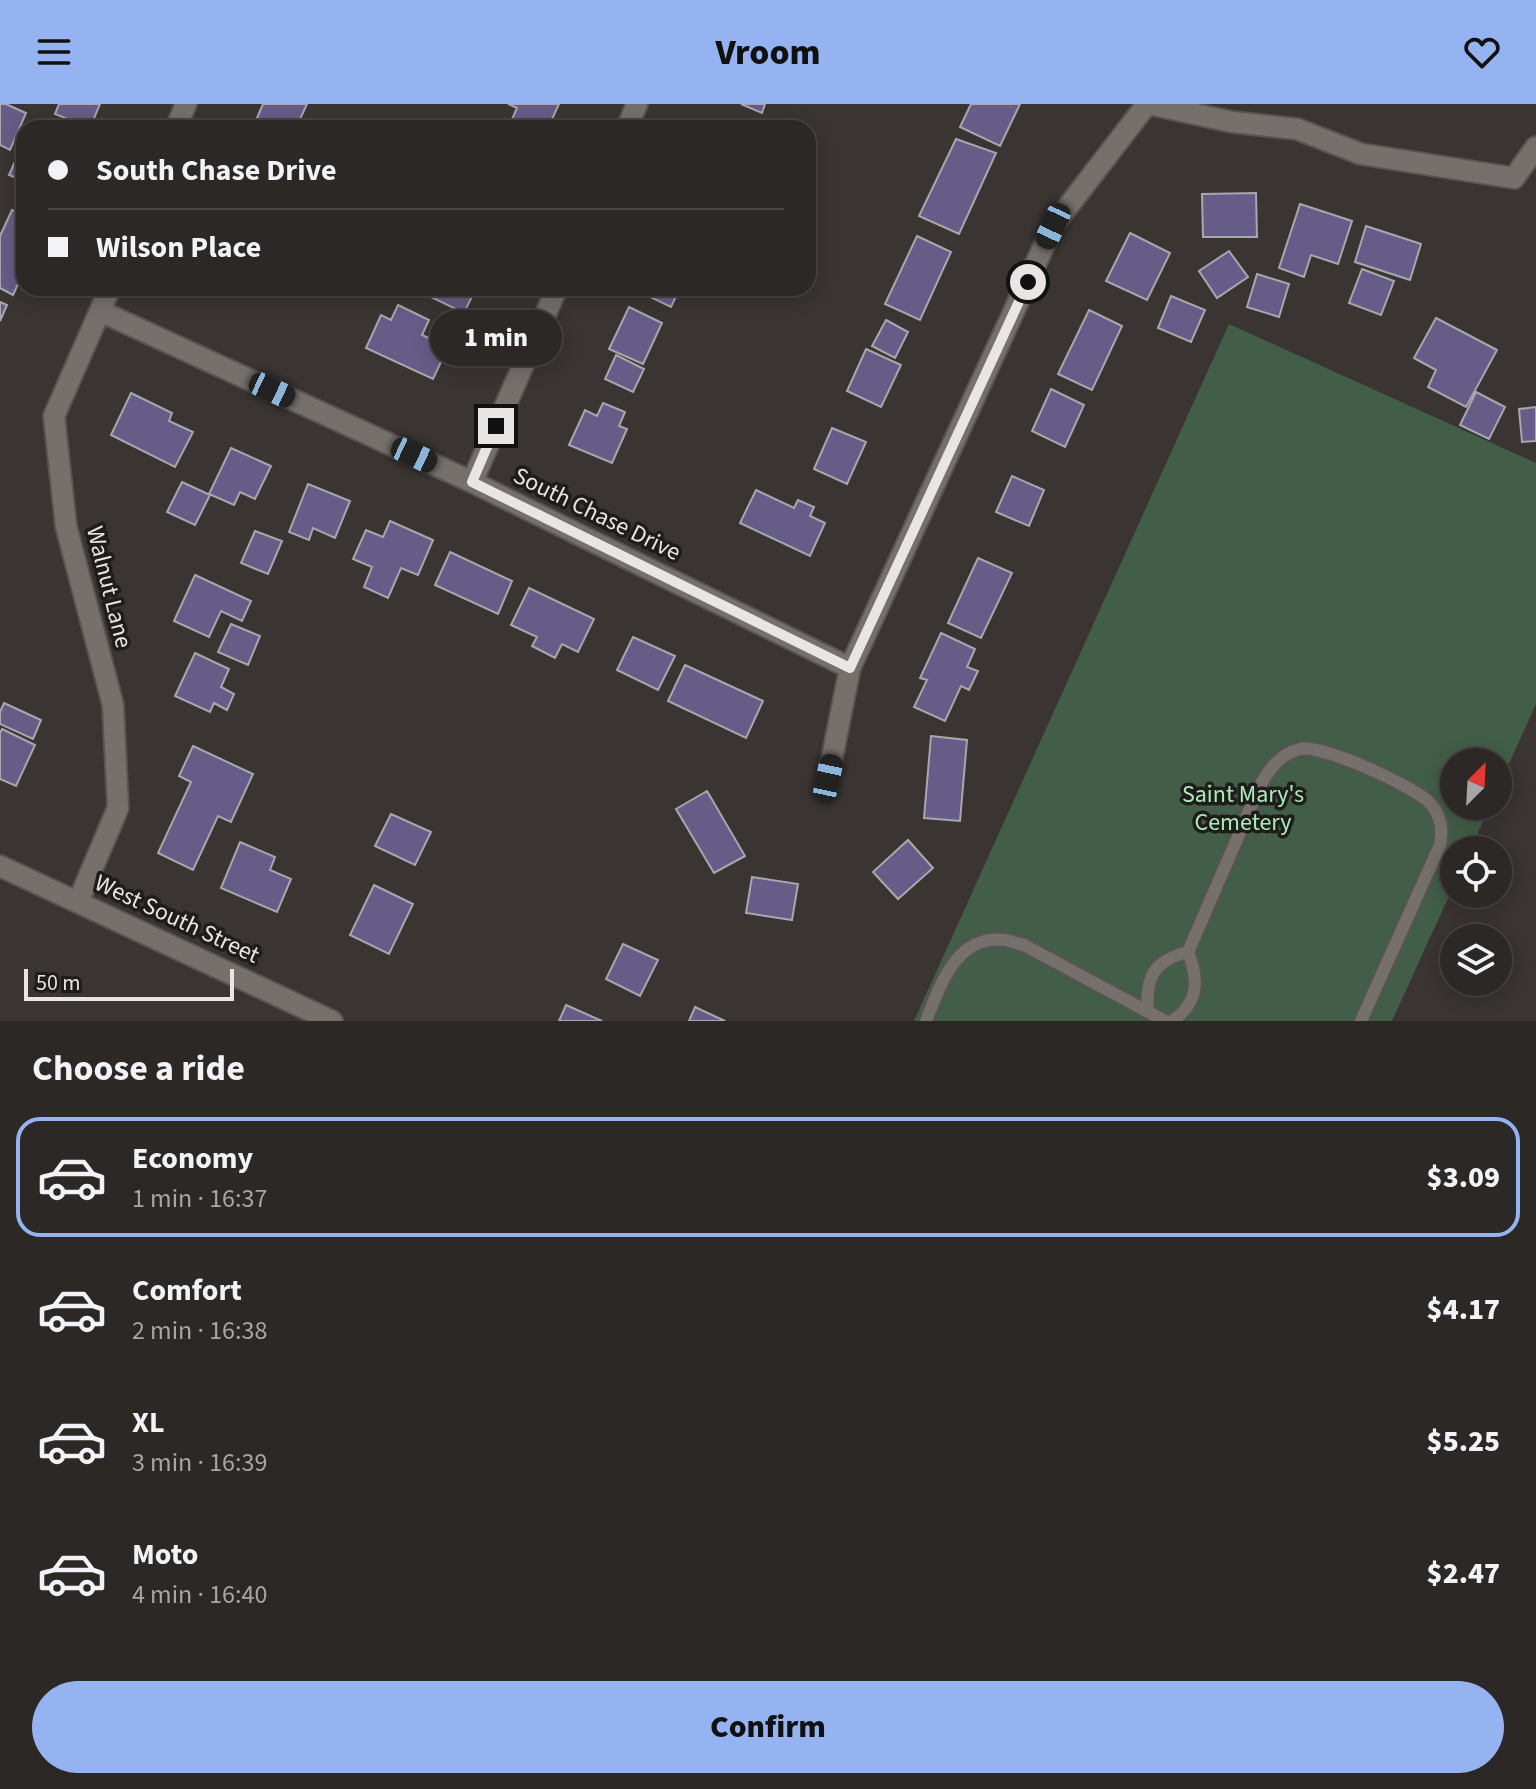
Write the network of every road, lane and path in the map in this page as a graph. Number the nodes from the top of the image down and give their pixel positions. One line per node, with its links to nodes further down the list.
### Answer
1 (1148, 104): 2 (street); 7 (street)
2 (1536, 147)
3 (107, 296): 5 (street, Walnut Lane)
4 (553, 296): 6 (street)
5 (100, 311): 6 (street, South Chase Drive); 10 (street, Walnut Lane)
6 (472, 482): 7 (street, South Chase Drive)
7 (850, 668): 8 (street)
8 (828, 778)
9 (0, 866): 10 (street, West South Street)
10 (78, 902): 13 (street, West South Street)
11 (1188, 952): 12 (lane); 15 (lane); 16 (lane)
12 (1157, 1018): 14 (lane)
13 (332, 1021)
14 (926, 1021)
15 (1172, 1021)
16 (1361, 1021)

